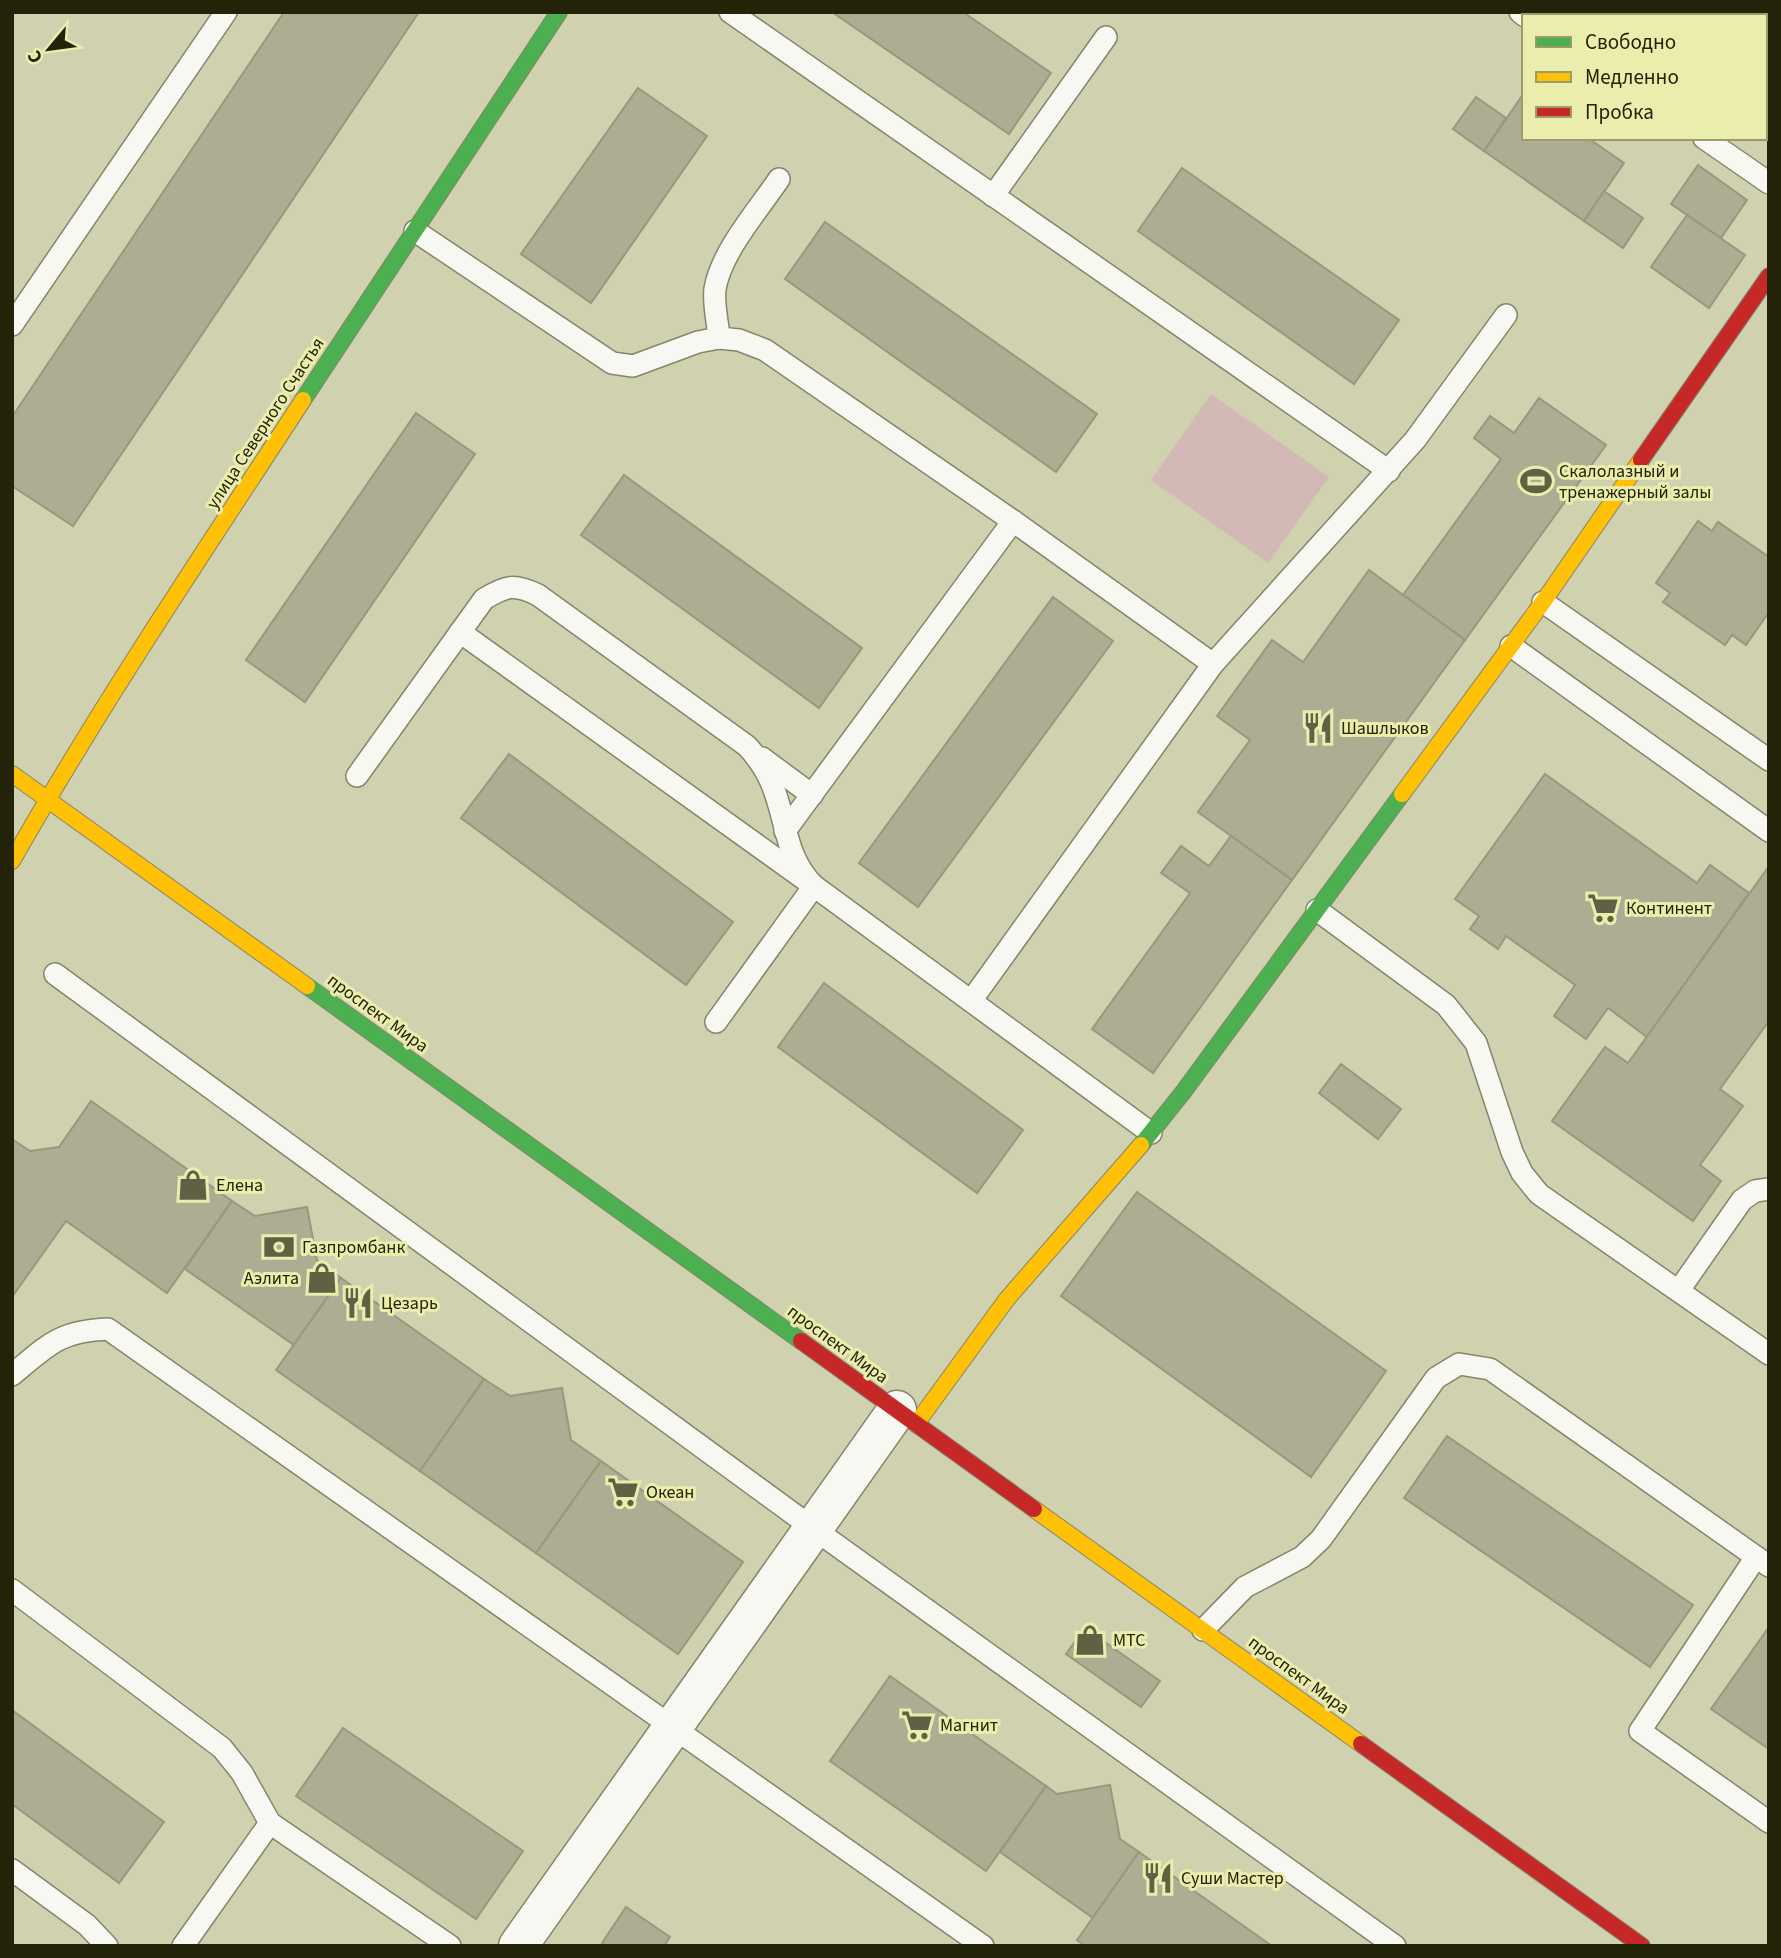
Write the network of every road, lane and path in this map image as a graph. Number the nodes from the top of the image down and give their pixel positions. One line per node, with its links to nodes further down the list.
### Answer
1 (226, 12): 12 (lane)
2 (559, 12): 9 (street, улица Северного Счастья)
3 (730, 12): 8 (lane)
4 (1106, 37): 8 (lane)
5 (1707, 140): 7 (lane)
6 (779, 179): 13 (lane)
7 (1769, 183)
8 (993, 195): 14 (lane)
9 (415, 231): 13 (lane); 25 (street, улица Северного Счастья)
10 (1769, 276): 16 (street)
11 (1506, 315): 14 (lane)
12 (12, 325)
13 (719, 338): 15 (lane)
14 (1389, 471): 19 (lane)
15 (1013, 521): 19 (lane); 24 (lane)
16 (1543, 602): 18 (street); 21 (lane)
17 (460, 632): 20 (lane); 23 (lane); 29 (lane)
18 (1511, 646): 27 (lane); 30 (street)
19 (1213, 664): 32 (lane)
20 (747, 746): 24 (lane); 26 (lane)
21 (1769, 760)
22 (12, 774): 25 (street, проспект Мира)
23 (357, 776)
24 (811, 795): 26 (lane)
25 (47, 800): 28 (street, улица Северного Счастья); 39 (street, проспект Мира)
26 (785, 831): 29 (lane)
27 (1769, 831)
28 (12, 861)
29 (814, 886): 32 (lane); 33 (lane)
30 (1317, 909): 34 (street); 36 (lane)
31 (55, 974): 40 (lane)
32 (971, 1001): 34 (lane)
33 (716, 1021)
34 (1151, 1133): 39 (street)
35 (1769, 1189): 36 (lane)
36 (1679, 1290): 37 (lane)
37 (1769, 1354)
38 (12, 1375): 44 (lane)
39 (907, 1417): 40 (street); 43 (street, проспект Мира)
40 (814, 1528): 44 (street); 53 (lane)
41 (1763, 1562): 43 (lane); 45 (lane)
42 (12, 1590): 46 (lane)
43 (1203, 1630): 54 (street, проспект Мира)
44 (673, 1727): 51 (street); 52 (lane)
45 (1769, 1822)
46 (270, 1823): 49 (lane); 50 (lane)
47 (12, 1870): 48 (lane)
48 (107, 1946)
49 (183, 1946)
50 (450, 1946)
51 (518, 1946)
52 (984, 1946)
53 (1395, 1946)
54 (1642, 1946)

